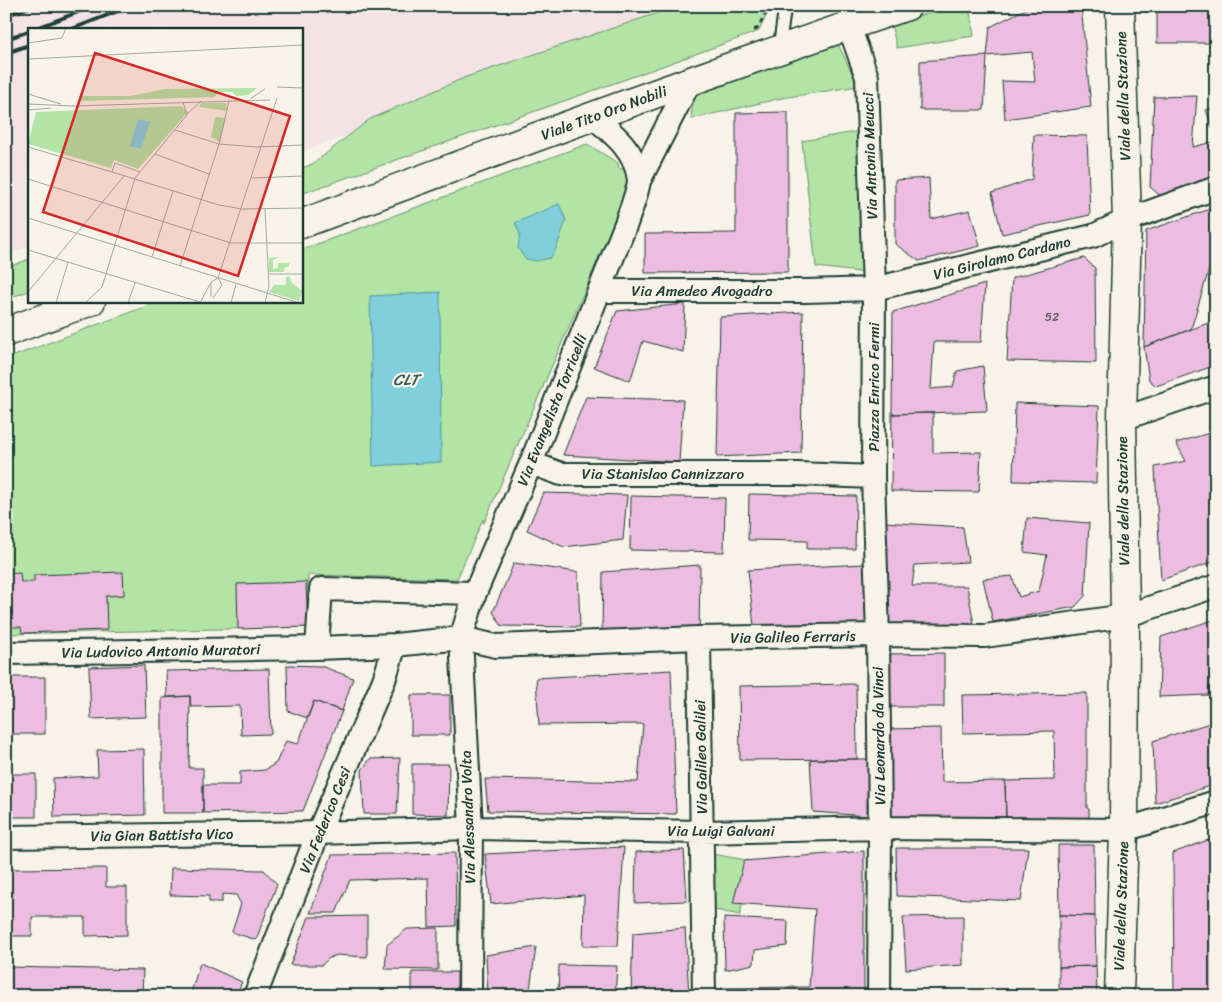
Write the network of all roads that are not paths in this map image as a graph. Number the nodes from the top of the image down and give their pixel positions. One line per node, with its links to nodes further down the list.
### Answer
1 (796, 6): 4 (lane)
2 (908, 6): 5 (street, Viale Tito Oro Nobili)
3 (1120, 6): 12 (street, Viale della Stazione)
4 (785, 8): 7 (lane)
5 (873, 11): 6 (street, Viale Tito Oro Nobili)
6 (849, 26): 7 (street, Viale Tito Oro Nobili); 14 (street, Via Antonio Meucci)
7 (779, 50): 8 (street, Viale Tito Oro Nobili)
8 (690, 81): 9 (street, Viale Tito Oro Nobili); 10 (street, Via Evangelista Torricelli)
9 (592, 116): 10 (street); 13 (street, Viale Tito Oro Nobili)
10 (639, 181): 15 (street, Via Evangelista Torricelli)
11 (1216, 188): 12 (street, Via Girolamo Cardano)
12 (1127, 220): 14 (street, Via Girolamo Cardano); 19 (street, Viale della Stazione)
13 (302, 224)
14 (874, 289): 15 (street, Via Amedeo Avogadro); 21 (street, Piazza Enrico Fermi)
15 (599, 291): 20 (street, Via Evangelista Torricelli)
16 (87, 302): 17 (street)
17 (6, 332)
18 (1216, 387): 19 (street)
19 (1122, 419): 24 (street, Viale della Stazione)
20 (531, 463): 21 (street, Via Stanislao Cannizzaro); 23 (street, Via Evangelista Torricelli)
21 (873, 477): 25 (street, Via Leonardo da Vinci)
22 (1216, 586): 24 (street, Via Galileo Ferraris)
23 (476, 593): 26 (street, Via Evangelista Torricelli); 29 (street)
24 (1125, 616): 25 (street, Via Galileo Ferraris); 34 (street, Viale della Stazione)
25 (878, 635): 27 (street, Via Galileo Ferraris); 33 (street, Via Leonardo da Vinci)
26 (461, 638): 27 (street, Via Galileo Ferraris); 28 (street, Via Galileo Ferraris); 32 (street, Via Alessandro Volta)
27 (699, 638): 35 (street, Via Galileo Galilei)
28 (394, 645): 29 (street, Via Ludovico Antonio Muratori); 36 (street, Via Federico Cesi)
29 (316, 648): 30 (street, Via Ludovico Antonio Muratori)
30 (6, 653)
31 (1216, 802): 34 (street, Via Luigi Galvani)
32 (471, 828): 35 (street, Via Luigi Galvani); 36 (street, Via Luigi Galvani); 39 (street, Via Alessandro Volta)
33 (880, 828): 34 (street, Via Luigi Galvani); 35 (street, Via Luigi Galvani); 41 (street, Via Leonardo da Vinci)
34 (1124, 830): 42 (street, Viale della Stazione)
35 (702, 832): 40 (street, Via Galileo Galilei)
36 (318, 833): 37 (street, Via Gian Battista Vico); 38 (street, Via Federico Cesi)
37 (6, 836)
38 (255, 996)
39 (470, 996)
40 (704, 996)
41 (879, 996)
42 (1119, 996)

